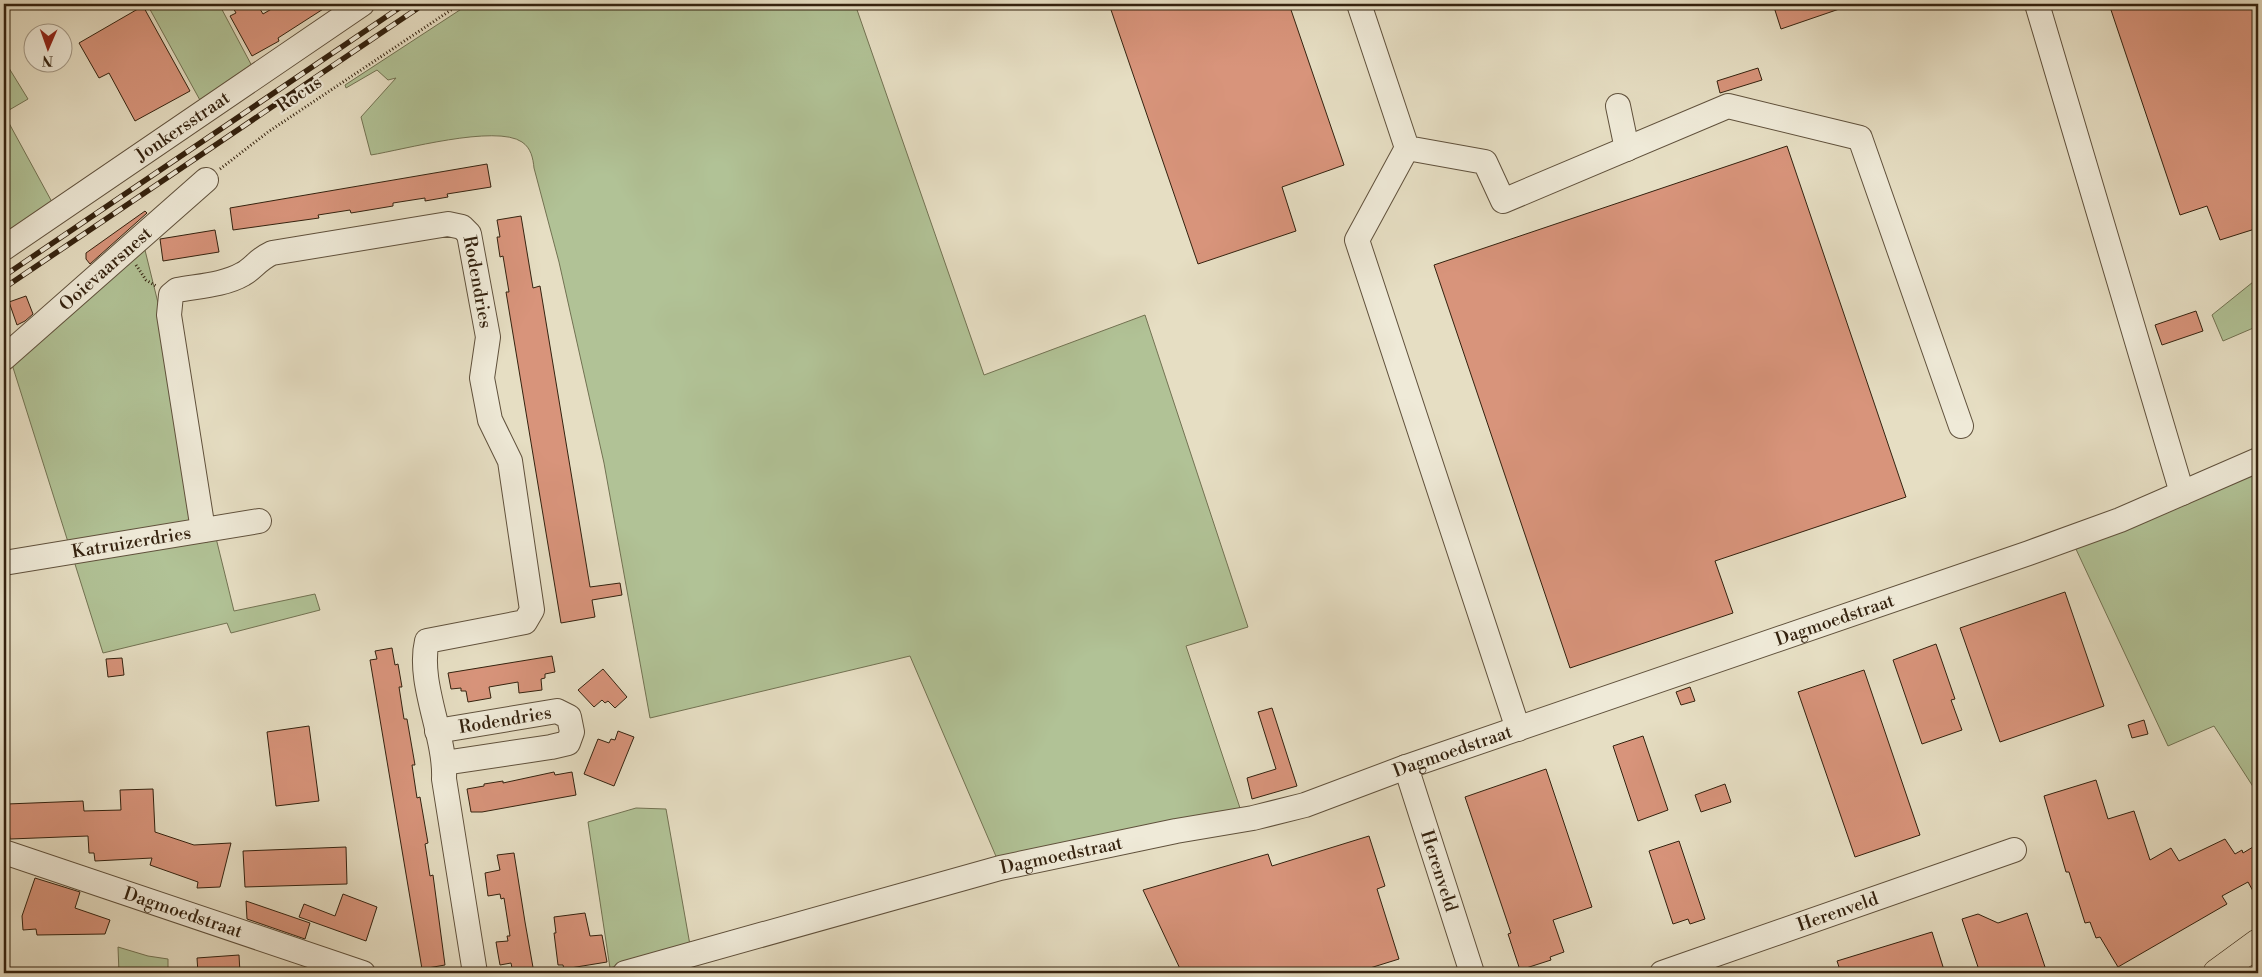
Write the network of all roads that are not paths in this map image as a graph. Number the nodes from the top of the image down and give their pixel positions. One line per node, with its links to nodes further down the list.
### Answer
1 (362, 4): 8 (street, Jonkersstraat)
2 (1359, 4): 5 (street)
3 (2038, 4): 12 (street)
4 (1618, 106): 6 (street)
5 (1407, 148): 6 (street); 16 (street)
6 (1627, 149): 10 (street)
7 (206, 180): 9 (street, Ooievaarsnest)
8 (4, 248)
9 (4, 358)
10 (1961, 426)
11 (2258, 460): 12 (street, Dagmoedstraat)
12 (2182, 493): 16 (street, Dagmoedstraat)
13 (259, 521): 14 (street, Katruizerdries)
14 (203, 530): 15 (street, Katruizerdries); 17 (street, Rodendries)
15 (4, 563)
16 (1518, 728): 19 (street, Dagmoedstraat)
17 (438, 731): 18 (street, Rodendries); 18 (street, Rodendries)
18 (444, 763): 24 (street, Rodendries)
19 (1406, 767): 25 (street, Dagmoedstraat); 26 (street, Herenveld)
20 (2014, 850): 27 (street, Herenveld)
21 (4, 852): 23 (street, Dagmoedstraat)
22 (2258, 943): 28 (main road)
23 (363, 973)
24 (475, 973)
25 (625, 973)
26 (1472, 973)
27 (1662, 973)
28 (2217, 973)

